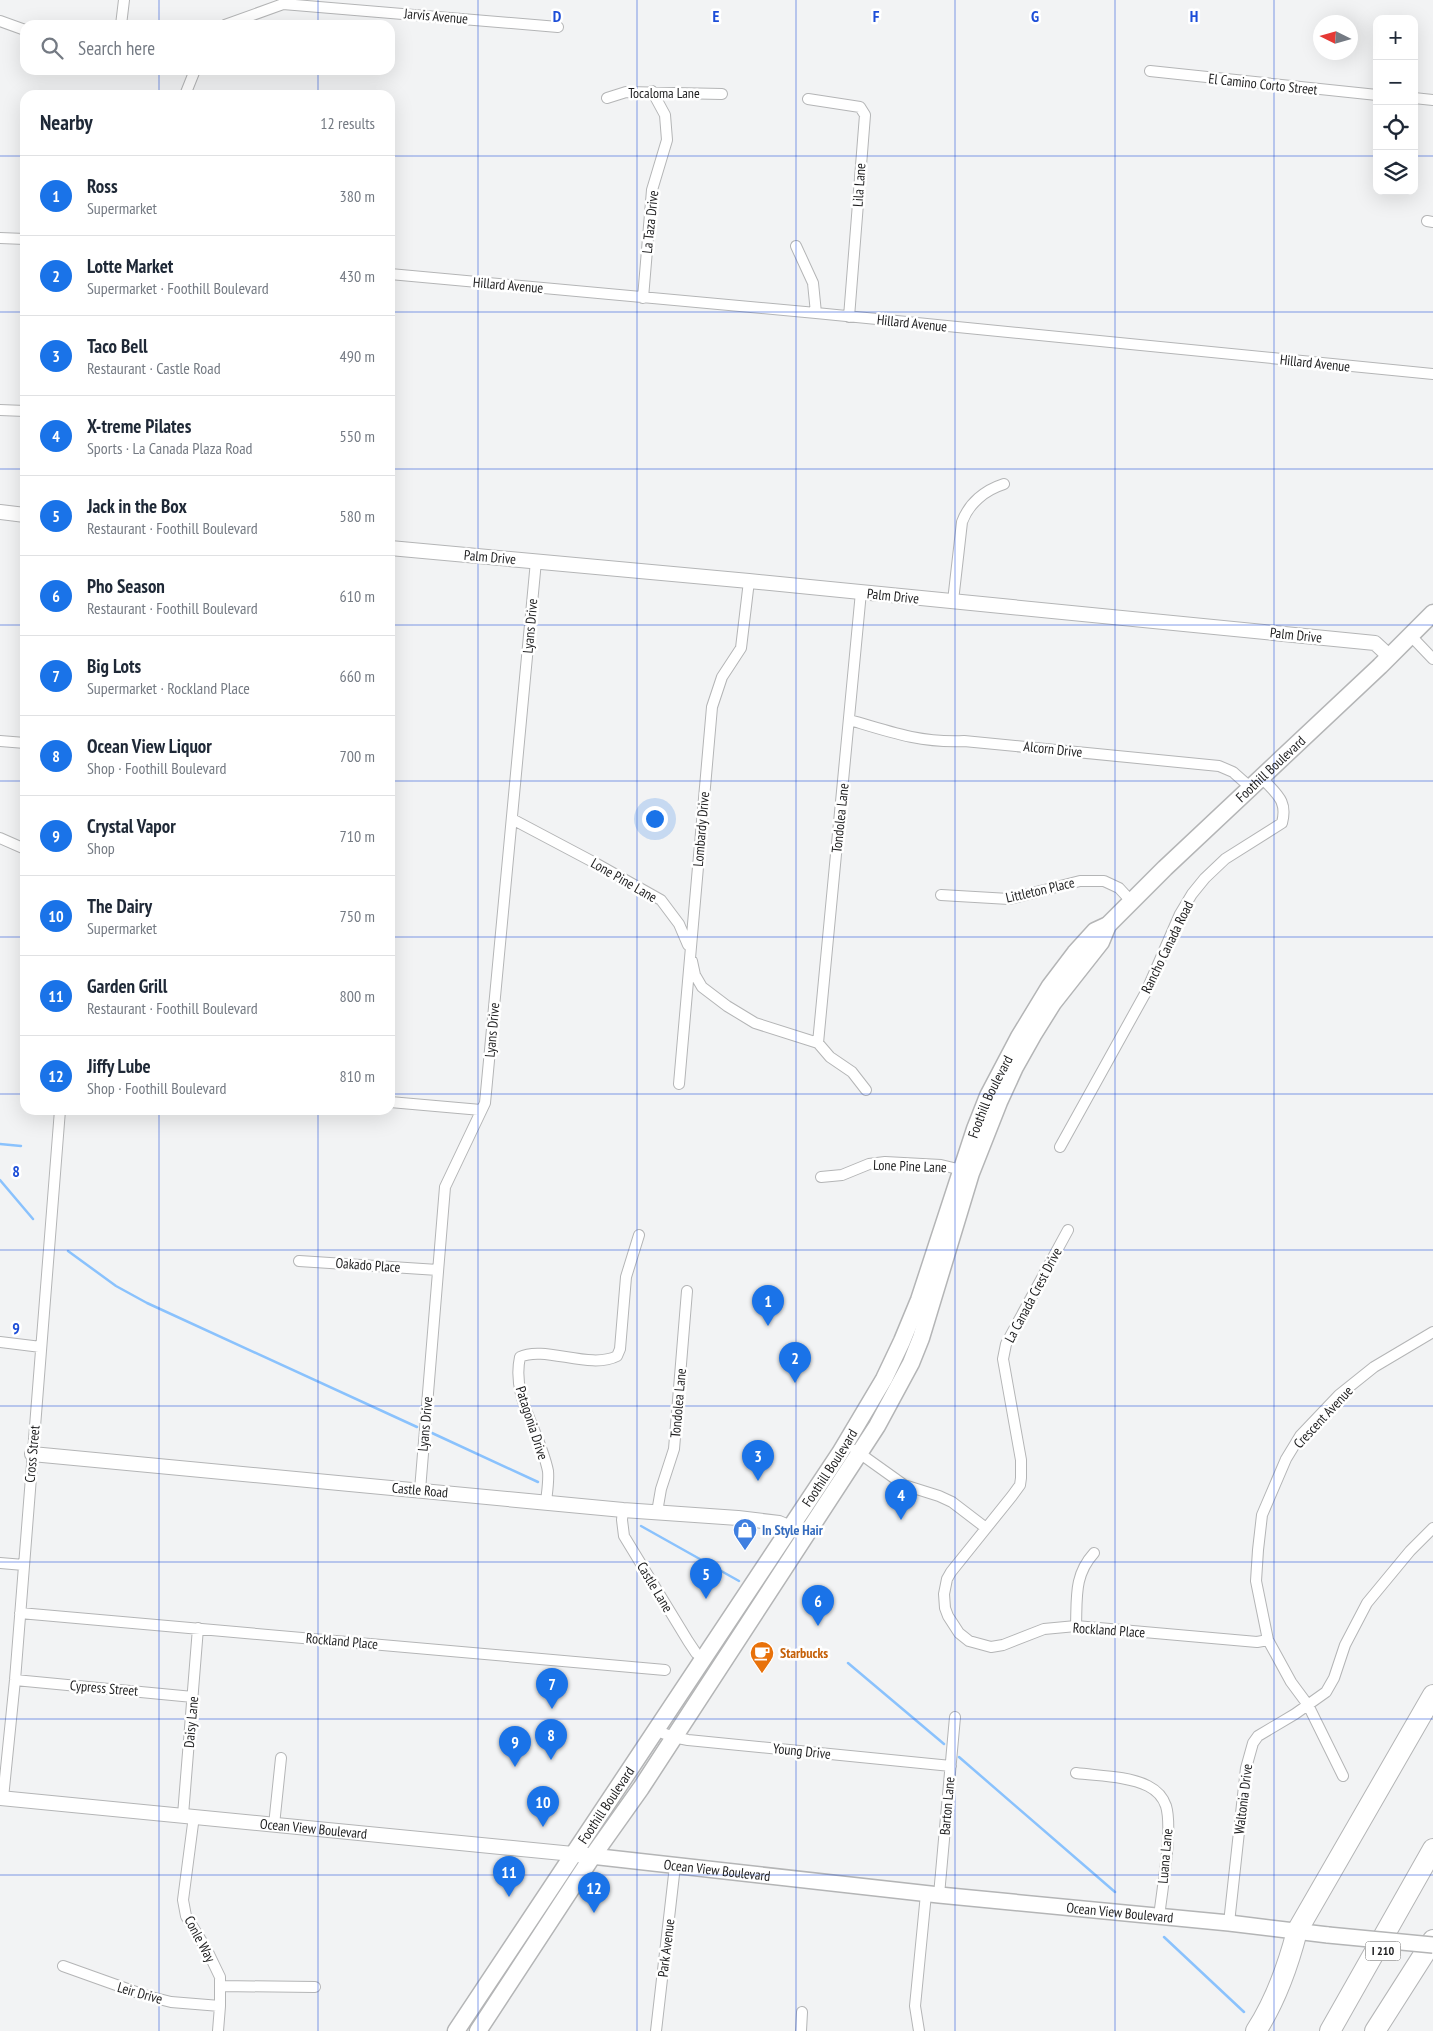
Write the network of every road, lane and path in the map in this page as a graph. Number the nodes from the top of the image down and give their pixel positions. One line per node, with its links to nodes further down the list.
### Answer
1 (124, 0): 3 (street)
2 (285, 2): 4 (street); 6 (street, Jarvis Avenue)
3 (122, 20)
4 (240, 20)
5 (0, 21): 7 (street)
6 (558, 27)
7 (20, 28)
8 (1150, 71): 13 (street, El Camino Corto Street)
9 (193, 75): 10 (street)
10 (187, 90)
11 (652, 91): 12 (street, Tocaloma Lane); 14 (street, Tocaloma Lane); 22 (street, La Taza Drive)
12 (722, 94)
13 (1373, 95)
14 (607, 98)
15 (1418, 98): 17 (street)
16 (808, 99): 24 (street, Lila Lane)
17 (1433, 100)
18 (0, 238): 19 (street)
19 (20, 239)
20 (796, 246): 23 (street)
21 (395, 274): 22 (street, Hillard Avenue)
22 (643, 298): 23 (street, Hillard Avenue)
23 (816, 314): 24 (street, Hillard Avenue)
24 (849, 317): 25 (street, Hillard Avenue)
25 (1433, 374)
26 (0, 410): 27 (street)
27 (20, 411)
28 (1004, 484): 35 (street)
29 (0, 512): 30 (street)
30 (20, 514)
31 (395, 548): 32 (street, Palm Drive)
32 (536, 561): 33 (street, Palm Drive); 44 (street, Lyans Drive)
33 (749, 581): 34 (street, Palm Drive); 49 (street, Lombardy Drive)
34 (861, 592): 35 (street, Palm Drive); 40 (street, Tondolea Lane)
35 (953, 602): 38 (street, Palm Drive)
36 (1433, 613): 37 (main road, Foothill Boulevard)
37 (1411, 636): 38 (main road, Foothill Boulevard); 39 (street)
38 (1390, 657): 43 (main road, Foothill Boulevard)
39 (1433, 659)
40 (850, 720): 43 (street, Alcorn Drive); 50 (street, Tondolea Lane)
41 (0, 741): 42 (street)
42 (20, 743)
43 (1257, 783): 48 (main road, Foothill Boulevard); 56 (street, Rancho Canada Road)
44 (512, 819): 49 (street, Lone Pine Lane); 54 (street, Lyans Drive)
45 (0, 838): 46 (street)
46 (20, 847)
47 (941, 895): 48 (street, Littleton Place)
48 (1131, 901): 57 (main road, Foothill Boulevard)
49 (690, 950): 50 (street, Lone Pine Lane); 51 (street, Lombardy Drive)
50 (818, 1042): 52 (street)
51 (678, 1084)
52 (866, 1090)
53 (395, 1102): 54 (street)
54 (481, 1110): 63 (street, Lyans Drive)
55 (60, 1115): 67 (street, Cross Street)
56 (1060, 1147)
57 (966, 1171): 58 (street, Lone Pine Lane); 62 (main road, Foothill Boulevard)
58 (821, 1177)
59 (1068, 1230): 76 (street, La Canada Crest Drive)
60 (639, 1235): 72 (street, Patagonia Drive)
61 (299, 1261): 63 (street, Oakado Place)
62 (938, 1264): 68 (main road, Foothill Boulevard); 69 (main road, Foothill Boulevard)
63 (438, 1270): 71 (street, Lyans Drive)
64 (687, 1290): 74 (street, Tondolea Lane)
65 (1433, 1332): 85 (street, Crescent Avenue)
66 (0, 1342): 67 (street)
67 (42, 1347): 70 (street, Cross Street)
68 (846, 1443): 69 (street); 75 (main road, Foothill Boulevard)
69 (860, 1453): 76 (street); 78 (main road, Foothill Boulevard)
70 (32, 1454): 71 (street, Castle Road); 81 (street, Cross Street)
71 (420, 1490): 72 (street, Castle Road)
72 (546, 1502): 73 (street, Castle Road)
73 (623, 1510): 74 (street, Castle Road); 86 (street, Castle Lane)
74 (657, 1512): 75 (street, Castle Road)
75 (790, 1527): 78 (street, Castle Road); 86 (main road, Foothill Boulevard)
76 (986, 1528): 83 (street, Rockland Place)
77 (1433, 1528): 91 (street, Waltonia Drive)
78 (805, 1535): 94 (main road, Foothill Boulevard)
79 (1094, 1553): 83 (street)
80 (0, 1563): 81 (street)
81 (24, 1565): 82 (street, Cross Street)
82 (20, 1612): 84 (street, Rockland Place); 88 (street, Cross Street)
83 (1076, 1626): 85 (street, Rockland Place)
84 (198, 1628): 87 (street, Rockland Place); 90 (street, Daisy Lane)
85 (1268, 1640): 91 (street, Crescent Avenue)
86 (702, 1658): 93 (main road, Foothill Boulevard)
87 (665, 1670)
88 (15, 1680): 90 (street, Cypress Street); 99 (street, Cross Street)
89 (1433, 1695): 110 (highway)
90 (193, 1696): 100 (street, Daisy Lane)
91 (1308, 1704): 98 (street); 109 (street, Waltonia Drive)
92 (955, 1717): 96 (street, Barton Lane)
93 (655, 1730): 94 (street, Young Drive); 103 (main road, Foothill Boulevard)
94 (673, 1737): 96 (street, Young Drive); 104 (main road, Foothill Boulevard)
95 (281, 1758): 101 (street)
96 (951, 1766): 107 (street, Barton Lane)
97 (1076, 1773): 108 (street, Luana Lane)
98 (1343, 1776)
99 (2, 1798): 100 (street, Ocean View Boulevard)
100 (188, 1816): 101 (street, Ocean View Boulevard); 114 (street, Conle Way)
101 (274, 1825): 103 (street, Ocean View Boulevard)
102 (1433, 1849): 125 (highway)
103 (573, 1854): 104 (main road, Ocean View Boulevard); 119 (main road, Foothill Boulevard)
104 (592, 1858): 105 (main road, Ocean View Boulevard); 120 (main road, Foothill Boulevard)
105 (675, 1866): 107 (main road, Ocean View Boulevard); 121 (street, Park Avenue)
106 (1433, 1871): 125 (highway, I 210)
107 (932, 1894): 108 (main road, Ocean View Boulevard); 123 (street, Barton Lane)
108 (1159, 1917): 109 (main road, Ocean View Boulevard)
109 (1230, 1923): 110 (main road, Ocean View Boulevard)
110 (1297, 1931): 112 (main road, Ocean View Boulevard, bridge); 124 (highway)
111 (1433, 1940): 126 (highway, I 210)
112 (1433, 1945)
113 (63, 1966): 116 (street, Leir Drive)
114 (220, 1986): 115 (street); 116 (street, Conle Way)
115 (315, 1987)
116 (220, 2006): 118 (street, Conle Way)
117 (802, 2012): 122 (street)
118 (218, 2031)
119 (456, 2031)
120 (478, 2031)
121 (656, 2031)
122 (801, 2031)
123 (919, 2031)
124 (1256, 2031)
125 (1331, 2031)
126 (1374, 2031)

